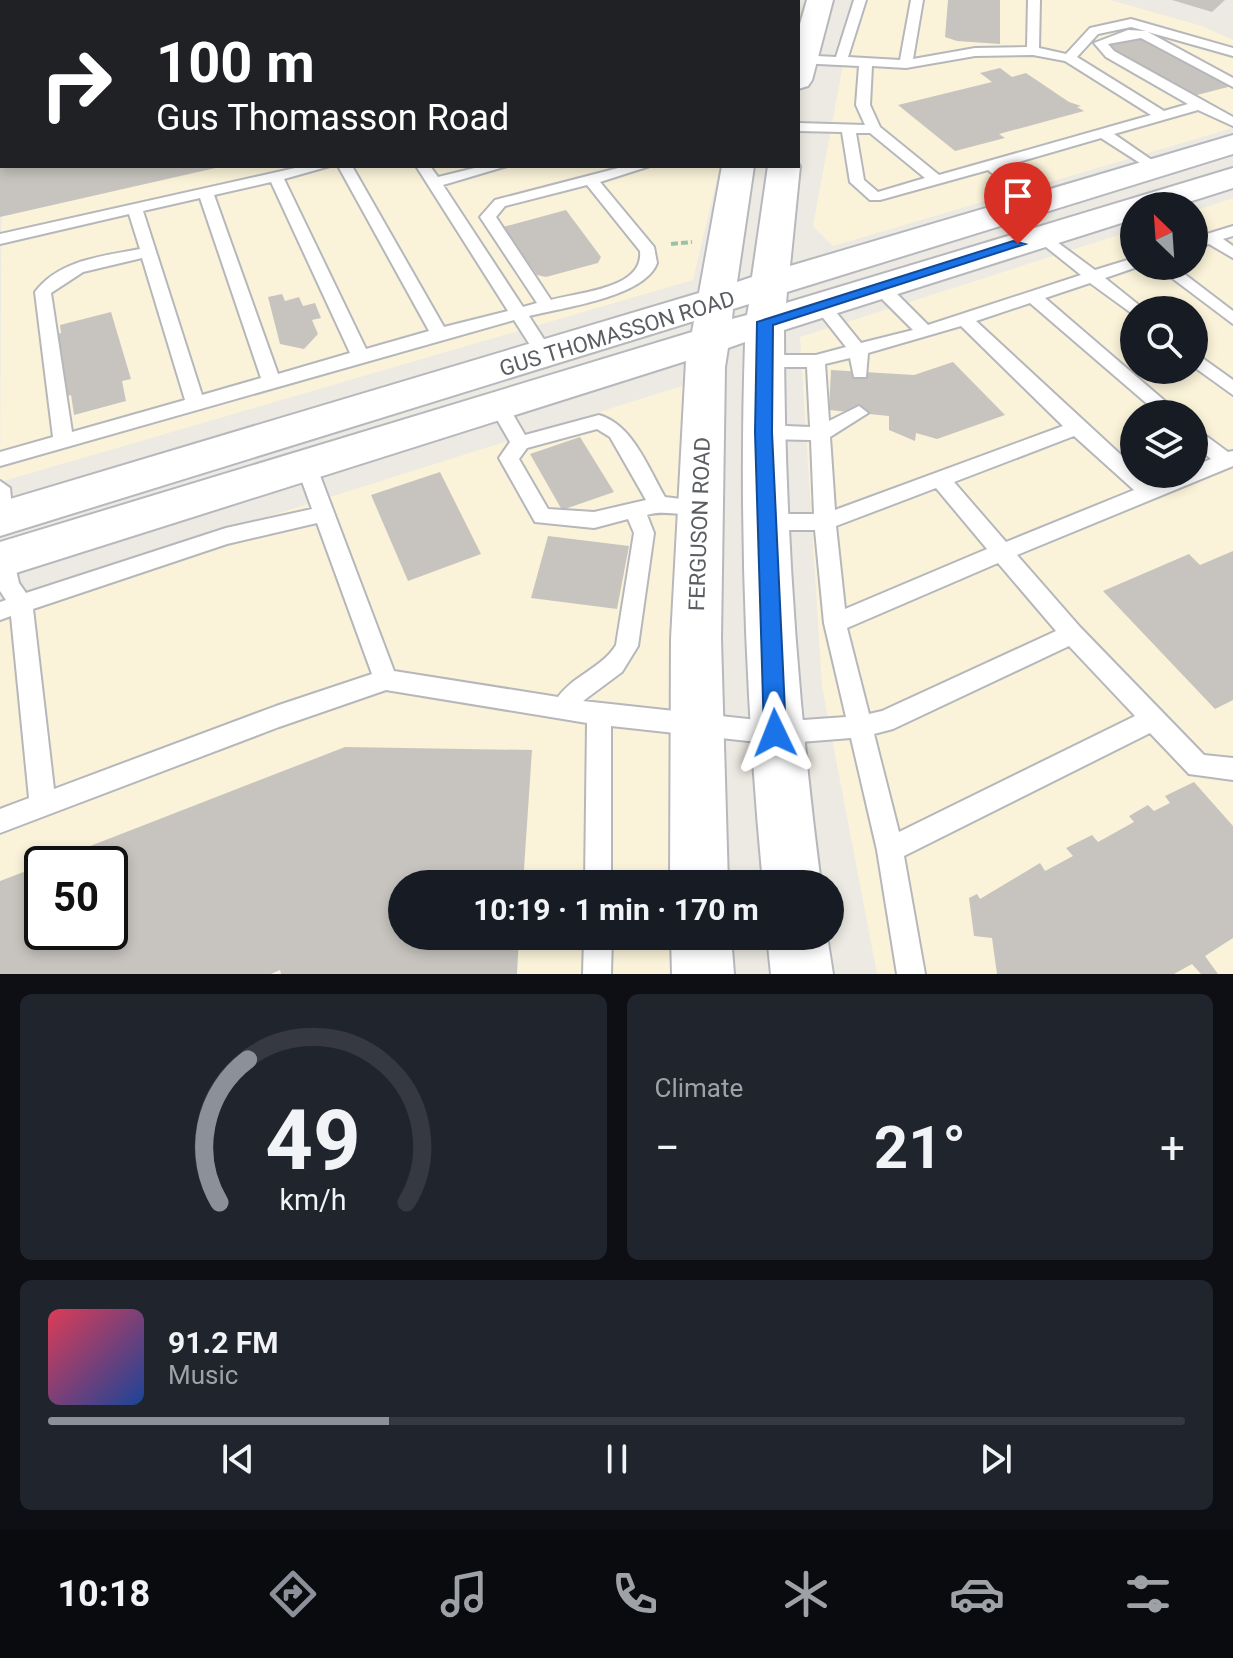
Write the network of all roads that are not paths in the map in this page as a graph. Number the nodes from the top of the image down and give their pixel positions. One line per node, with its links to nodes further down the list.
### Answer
1 (820, 0): 12 (main road)
2 (860, 0): 8 (lane)
3 (917, 0): 10 (lane)
4 (1034, 0): 5 (lane)
5 (1033, 51): 7 (lane); 10 (lane)
6 (1233, 52): 7 (lane)
7 (1069, 58): 16 (lane)
8 (840, 63): 9 (lane); 12 (lane)
9 (866, 64): 10 (lane); 22 (lane)
10 (906, 64)
11 (1209, 65): 13 (lane); 14 (lane); 15 (lane)
12 (800, 66)
13 (1233, 73)
14 (1150, 77): 16 (lane); 18 (lane)
15 (1233, 83)
16 (1140, 102): 19 (lane)
17 (1233, 102): 18 (lane)
18 (1204, 107): 19 (lane); 20 (lane)
19 (1163, 116): 24 (lane)
20 (1233, 122)
21 (800, 127): 23 (lane)
22 (874, 129): 23 (lane); 38 (lane)
23 (849, 130): 38 (lane)
24 (1104, 133): 26 (lane); 34 (lane)
25 (1233, 144): 34 (main road, GUS THOMASSON ROAD)
26 (991, 165): 38 (lane); 44 (lane)
27 (314, 168): 35 (lane)
28 (346, 168): 65 (lane)
29 (424, 168): 39 (lane)
30 (492, 168): 39 (lane)
31 (635, 168): 37 (lane)
32 (738, 168): 62 (main road, FERGUSON ROAD)
33 (784, 168): 63 (main road)
34 (1154, 168): 44 (main road, GUS THOMASSON ROAD)
35 (276, 177): 41 (lane); 68 (lane)
36 (1233, 178): 40 (main road)
37 (590, 179): 58 (lane); 58 (lane)
38 (936, 180)
39 (433, 183): 59 (lane)
40 (1187, 192)
41 (206, 193): 42 (lane); 72 (lane)
42 (135, 209): 47 (lane); 49 (lane)
43 (1120, 210): 44 (main road, GUS THOMASSON ROAD)
44 (1039, 220): 52 (lane); 54 (main road, GUS THOMASSON ROAD); 63 (main road, GUS THOMASSON ROAD)
45 (1233, 231): 46 (lane)
46 (1211, 238): 48 (lane); 50 (lane)
47 (0, 239)
48 (1208, 239)
49 (149, 252): 75 (lane); 81 (lane)
50 (1233, 253)
51 (1120, 267): 52 (lane)
52 (1092, 276): 55 (lane); 56 (lane)
53 (1182, 280): 61 (lane)
54 (880, 287): 57 (main road, GUS THOMASSON ROAD); 64 (lane)
55 (1032, 296): 60 (lane); 74 (lane)
56 (1120, 299)
57 (821, 305): 63 (main road, GUS THOMASSON ROAD); 66 (lane)
58 (548, 307): 59 (lane)
59 (517, 315): 65 (lane); 67 (lane)
60 (964, 319): 64 (lane); 78 (lane)
61 (1233, 319)
62 (712, 321): 63 (main road, GUS THOMASSON ROAD); 67 (main road, GUS THOMASSON ROAD); 76 (main road, GUS THOMASSON ROAD); 91 (main road, FERGUSON ROAD)
63 (766, 323): 69 (lane); 79 (main road)
64 (925, 332): 66 (lane)
65 (439, 334): 68 (lane)
66 (859, 352): 69 (lane); 71 (lane)
67 (545, 355): 96 (main road, GUS THOMASSON ROAD)
68 (360, 356): 72 (lane)
69 (816, 361): 80 (lane)
70 (1208, 369): 73 (lane)
71 (860, 373)
72 (271, 381): 75 (lane)
73 (1233, 389)
74 (1155, 400)
75 (195, 402): 81 (lane)
76 (497, 404): 82 (lane); 86 (main road, GUS THOMASSON ROAD)
77 (859, 413): 80 (lane)
78 (1077, 428): 88 (lane); 90 (lane)
79 (763, 432): 80 (lane); 94 (main road)
80 (820, 434): 95 (lane)
81 (63, 438): 84 (lane)
82 (520, 443): 91 (lane); 92 (lane)
83 (1208, 444): 85 (lane)
84 (0, 459)
85 (1229, 459): 87 (lane)
86 (306, 465): 93 (lane); 96 (main road, GUS THOMASSON ROAD)
87 (1208, 468)
88 (940, 479): 95 (lane); 97 (lane)
89 (1159, 488): 90 (lane)
90 (1149, 492): 97 (lane)
91 (679, 505): 92 (lane); 105 (main road, FERGUSON ROAD)
92 (635, 510): 102 (lane)
93 (324, 514): 98 (lane); 101 (lane)
94 (768, 522): 95 (lane); 107 (main road)
95 (825, 522): 99 (lane)
96 (2, 529): 98 (lane)
97 (1002, 552): 99 (lane); 100 (lane)
98 (11, 607): 109 (lane)
99 (835, 623): 106 (lane)
100 (1072, 634): 104 (lane); 106 (lane)
101 (386, 680): 102 (lane); 109 (lane)
102 (564, 708): 103 (lane)
103 (599, 714): 105 (lane); 112 (lane)
104 (1154, 719): 108 (lane); 111 (lane)
105 (697, 725): 107 (lane); 113 (main road, FERGUSON ROAD)
106 (858, 727): 107 (lane); 111 (lane)
107 (775, 733): 114 (main road)
108 (1233, 769)
109 (43, 806): 110 (lane)
110 (0, 821)
111 (890, 850): 121 (lane)
112 (598, 870)
113 (699, 870)
114 (790, 870)
115 (598, 950): 118 (lane)
116 (702, 950): 119 (main road)
117 (799, 950): 120 (main road)
118 (597, 974)
119 (703, 974)
120 (802, 974)
121 (911, 974)

